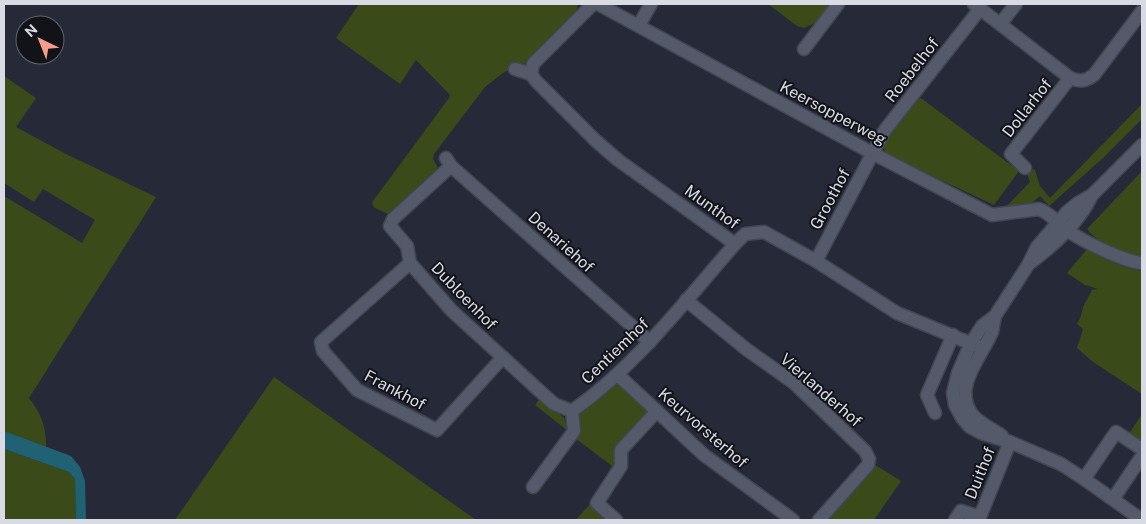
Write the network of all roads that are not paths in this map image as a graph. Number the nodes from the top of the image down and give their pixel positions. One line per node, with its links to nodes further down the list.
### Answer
1 (593, 4): 12 (street)
2 (598, 4): 9 (street, Keersopperweg)
3 (651, 4): 9 (street)
4 (838, 4): 10 (street)
5 (1016, 4): 8 (street)
6 (977, 6): 8 (street); 15 (street, Roebelhof)
7 (1142, 11): 13 (street, Dollarhof)
8 (1001, 23): 13 (street)
9 (639, 25): 15 (street, Keersopperweg)
10 (804, 49)
11 (515, 69): 12 (street)
12 (531, 74): 19 (street, Munthof)
13 (1070, 78): 17 (street, Dollarhof)
14 (1142, 145): 18 (street)
15 (872, 153): 18 (street, Keersopperweg); 20 (street, Groothof)
16 (448, 162): 21 (street, Dubloenhof); 25 (street, Denariehof)
17 (1025, 168)
18 (1062, 226): 22 (street, Keersopperweg); 26 (street)
19 (735, 244): 20 (street, Munthof); 23 (street, Centiemhof)
20 (816, 261): 24 (street, Munthof)
21 (410, 263): 27 (street, Dubloenhof); 27 (street, Frankhof)
22 (1142, 263)
23 (686, 300): 25 (street, Centiemhof); 40 (street, Vierlanderhof)
24 (953, 335): 26 (street, Munthof); 31 (street)
25 (650, 342): 28 (street, Centiemhof)
26 (977, 346): 32 (street)
27 (502, 357): 29 (street, Dubloenhof)
28 (618, 375): 29 (street, Centiemhof); 30 (street, Keurvorsterhof)
29 (572, 411): 36 (street)
30 (657, 411): 38 (street); 39 (street, Keurvorsterhof)
31 (935, 413)
32 (1010, 442): 35 (street); 41 (street, Duithof)
33 (1142, 449): 35 (street)
34 (1142, 456): 37 (street)
35 (1084, 479): 37 (street)
36 (533, 487)
37 (1113, 500): 42 (street)
38 (616, 520)
39 (793, 520)
40 (819, 520)
41 (955, 520)
42 (1142, 520)

